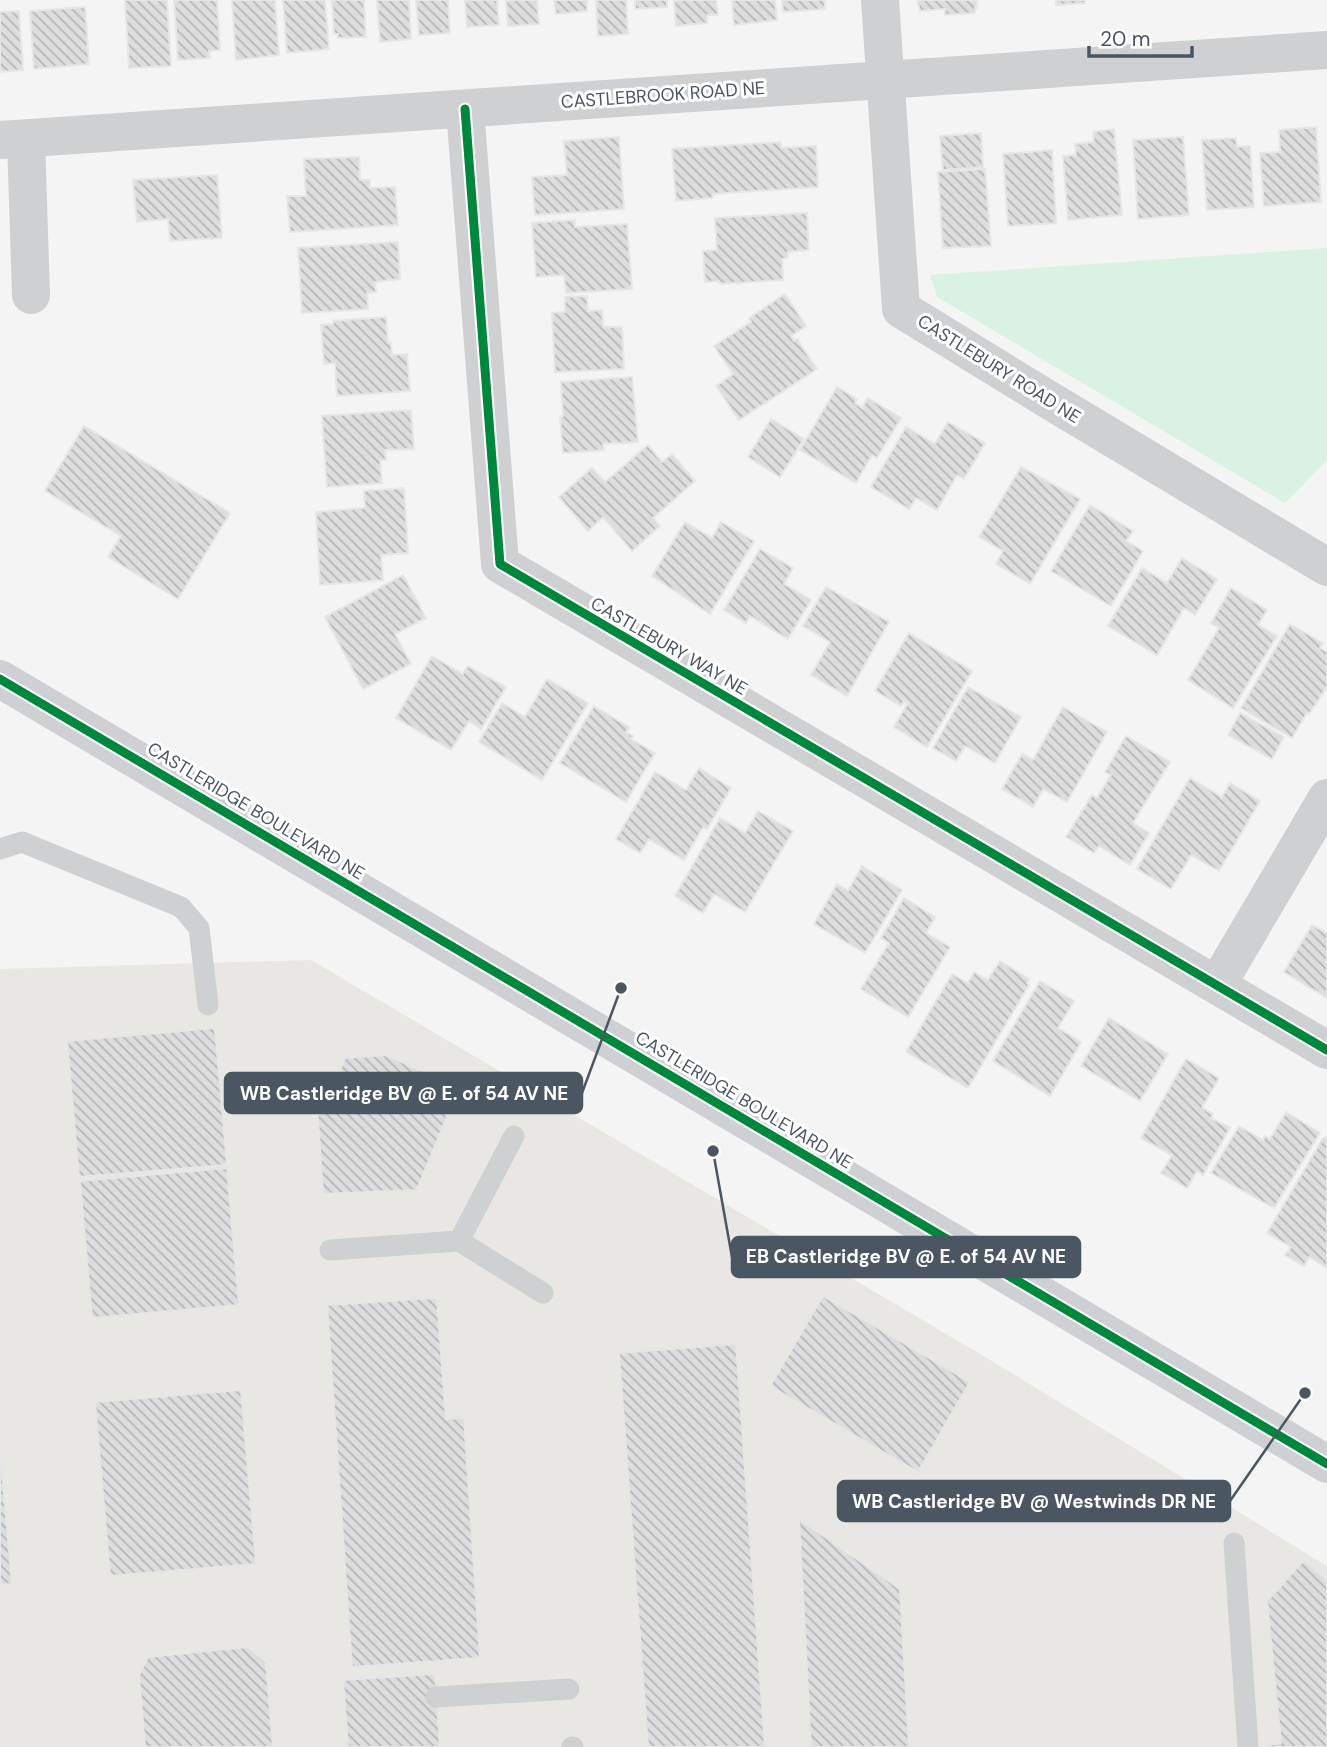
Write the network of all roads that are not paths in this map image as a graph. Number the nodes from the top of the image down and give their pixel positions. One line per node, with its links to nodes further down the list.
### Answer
1 (880, 0): 3 (street, CASTLEBURY ROAD NE)
2 (1327, 50): 3 (street, CASTLEBROOK ROAD NE)
3 (887, 80): 4 (street, CASTLEBROOK ROAD NE); 7 (street, CASTLEBURY ROAD NE)
4 (466, 109): 5 (street, CASTLEBROOK ROAD NE); 11 (street, CASTLEBURY WAY NE)
5 (13, 140): 6 (street)
6 (31, 295)
7 (1327, 567)
8 (0, 679): 18 (street, CASTLERIDGE BOULEVARD NE)
9 (1327, 798): 11 (street)
10 (0, 849): 12 (lane)
11 (1217, 985): 13 (street)
12 (208, 1006)
13 (1327, 1050)
14 (514, 1136): 15 (lane)
15 (459, 1241): 16 (lane); 17 (lane)
16 (330, 1250)
17 (543, 1293)
18 (1327, 1464)
19 (1234, 1543): 22 (lane)
20 (569, 1689): 21 (lane)
21 (436, 1698)
22 (1248, 1747)

